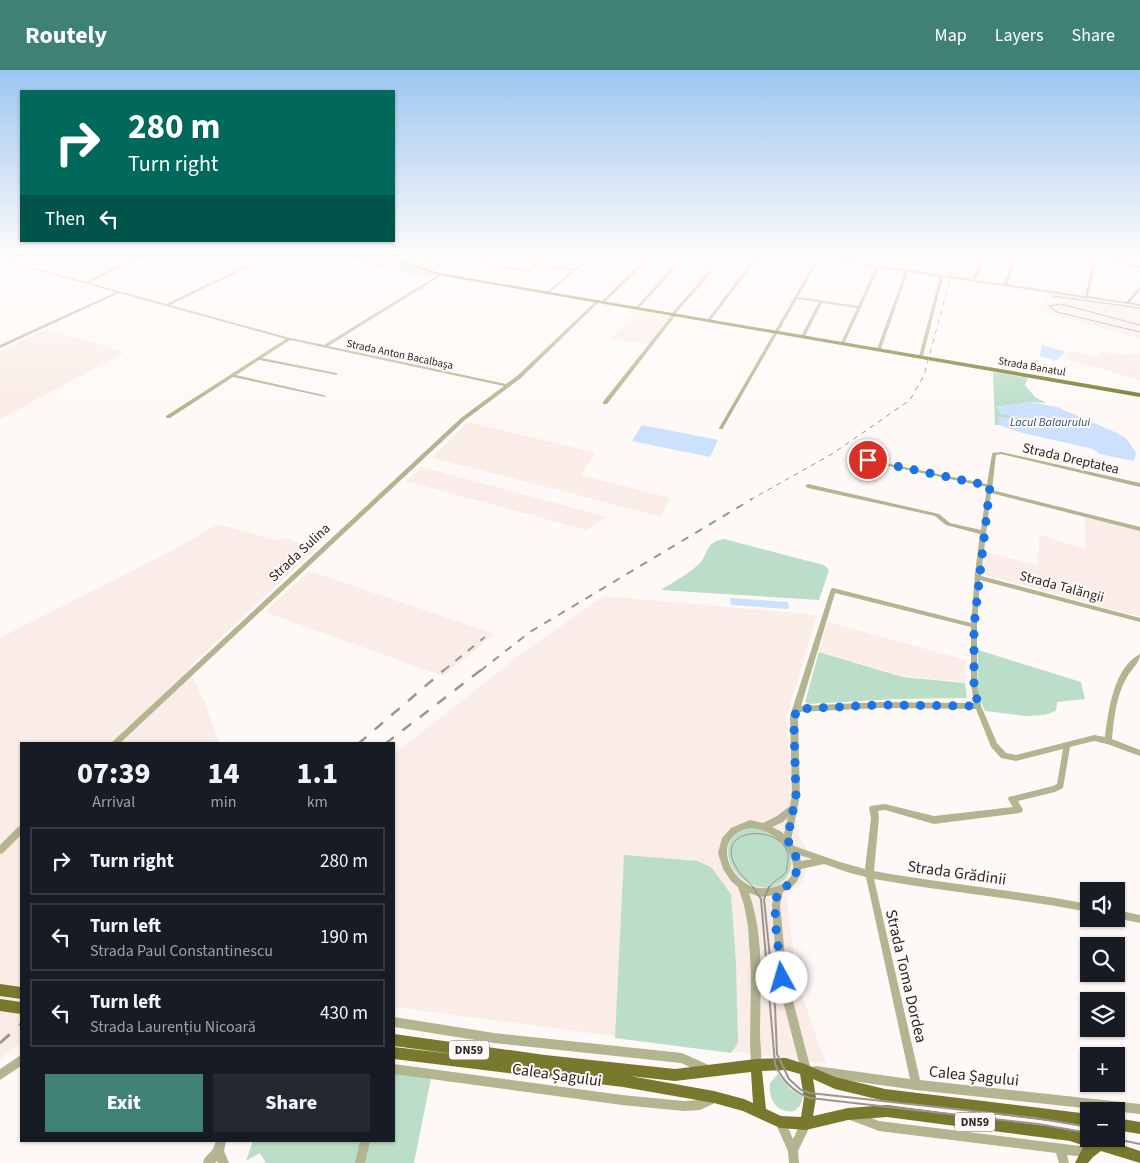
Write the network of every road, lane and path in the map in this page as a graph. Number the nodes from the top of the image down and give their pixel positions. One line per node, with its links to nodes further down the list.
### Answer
1 (83, 309): 19 (street)
2 (181, 309): 17 (street, Strada Anton Bacalbașa)
3 (385, 309): 20 (street)
4 (591, 309): 26 (street, Strada Sulina)
5 (643, 309): 13 (main road, Strada Banatul)
6 (678, 309): 13 (street)
7 (717, 309): 14 (street)
8 (789, 309): 15 (street)
9 (818, 309): 16 (street)
10 (858, 309): 18 (street)
11 (893, 309): 21 (street)
12 (933, 309): 22 (street)
13 (674, 314): 14 (main road, Strada Banatul); 29 (street)
14 (708, 320): 15 (main road, Strada Banatul)
15 (776, 331): 16 (main road, Strada Banatul); 31 (street)
16 (803, 336): 18 (main road, Strada Banatul)
17 (289, 339): 20 (street, Strada Anton Bacalbașa); 23 (street)
18 (842, 343): 21 (main road, Strada Banatul)
19 (0, 347)
20 (324, 347): 26 (street, Strada Anton Bacalbașa)
21 (879, 349): 22 (main road, Strada Banatul)
22 (921, 356): 27 (main road, Strada Banatul)
23 (258, 359): 24 (street); 25 (street)
24 (336, 374)
25 (233, 376): 28 (street); 30 (street)
26 (508, 386): 45 (street, Strada Sulina)
27 (1140, 395)
28 (323, 396)
29 (605, 403)
30 (168, 417)
31 (721, 428)
32 (851, 457): 35 (street)
33 (1140, 485): 35 (street, Strada Dreptatea)
34 (808, 486): 37 (street)
35 (989, 488): 36 (street); 37 (street)
36 (1140, 529)
37 (984, 533): 38 (street)
38 (978, 575): 39 (street, Strada Talăngii); 40 (street)
39 (1140, 620)
40 (974, 626): 42 (street); 43 (street)
41 (1140, 656): 44 (street)
42 (978, 706): 43 (street); 46 (street)
43 (796, 709): 48 (street)
44 (1108, 741): 46 (street); 47 (street)
45 (116, 742)
46 (1067, 746): 56 (street, Strada Toma Dordea)
47 (1140, 753)
48 (792, 808): 49 (street); 51 (street)
49 (765, 826): 51 (street); 57 (street)
50 (20, 831): 53 (street)
51 (787, 840): 52 (street)
52 (793, 849): 54 (street, Strada Grădinii); 55 (street)
53 (0, 850)
54 (823, 861): 55 (street, Strada Grădinii); 56 (street, Strada Grădinii)
55 (797, 866): 58 (street)
56 (869, 874): 59 (street, Strada Grădinii); 75 (street, Strada Toma Dordea)
57 (741, 885): 58 (street); 70 (street)
58 (779, 891): 72 (street)
59 (1080, 906)
60 (1125, 916): 61 (street)
61 (1140, 919)
62 (0, 990): 63 (main road)
63 (20, 993)
64 (0, 1006): 65 (main road)
65 (20, 1008)
66 (395, 1022): 73 (street, Calea Șagului)
67 (395, 1040): 73 (main road, Calea Șagului / DN59)
68 (395, 1053): 76 (main road, Calea Șagului / DN59)
69 (20, 1061): 74 (street)
70 (756, 1065): 72 (main road, Calea Șagului / DN59); 73 (main road, Calea Șagului / DN59); 78 (main road)
71 (395, 1069): 76 (street, Calea Șagului)
72 (805, 1070): 75 (street, Calea Șagului); 80 (main road, Calea Șagului / DN59); 82 (main road)
73 (710, 1072)
74 (0, 1075)
75 (916, 1085): 77 (street, Calea Șagului)
76 (714, 1097): 78 (main road, Calea Șagului / DN59)
77 (1140, 1109)
78 (760, 1113): 81 (main road, Calea Șagului / DN59)
79 (848, 1114): 82 (main road, Calea Șagului / DN59); 85 (main road, Calea Șagului / DN59); 90 (street)
80 (1080, 1119)
81 (780, 1122): 82 (main road, Calea Șagului / DN59); 91 (street)
82 (806, 1124): 91 (street)
83 (1125, 1126): 84 (main road)
84 (1140, 1128)
85 (1080, 1138)
86 (365, 1142): 96 (street)
87 (220, 1147): 94 (street); 95 (street)
88 (1097, 1147): 93 (main road)
89 (1109, 1147): 92 (main road, Calea Șagului / DN59)
90 (1061, 1150): 93 (street); 98 (street)
91 (793, 1151): 97 (street)
92 (1140, 1157)
93 (1084, 1158)
94 (208, 1163)
95 (224, 1163)
96 (360, 1163)
97 (794, 1163)
98 (1064, 1163)

